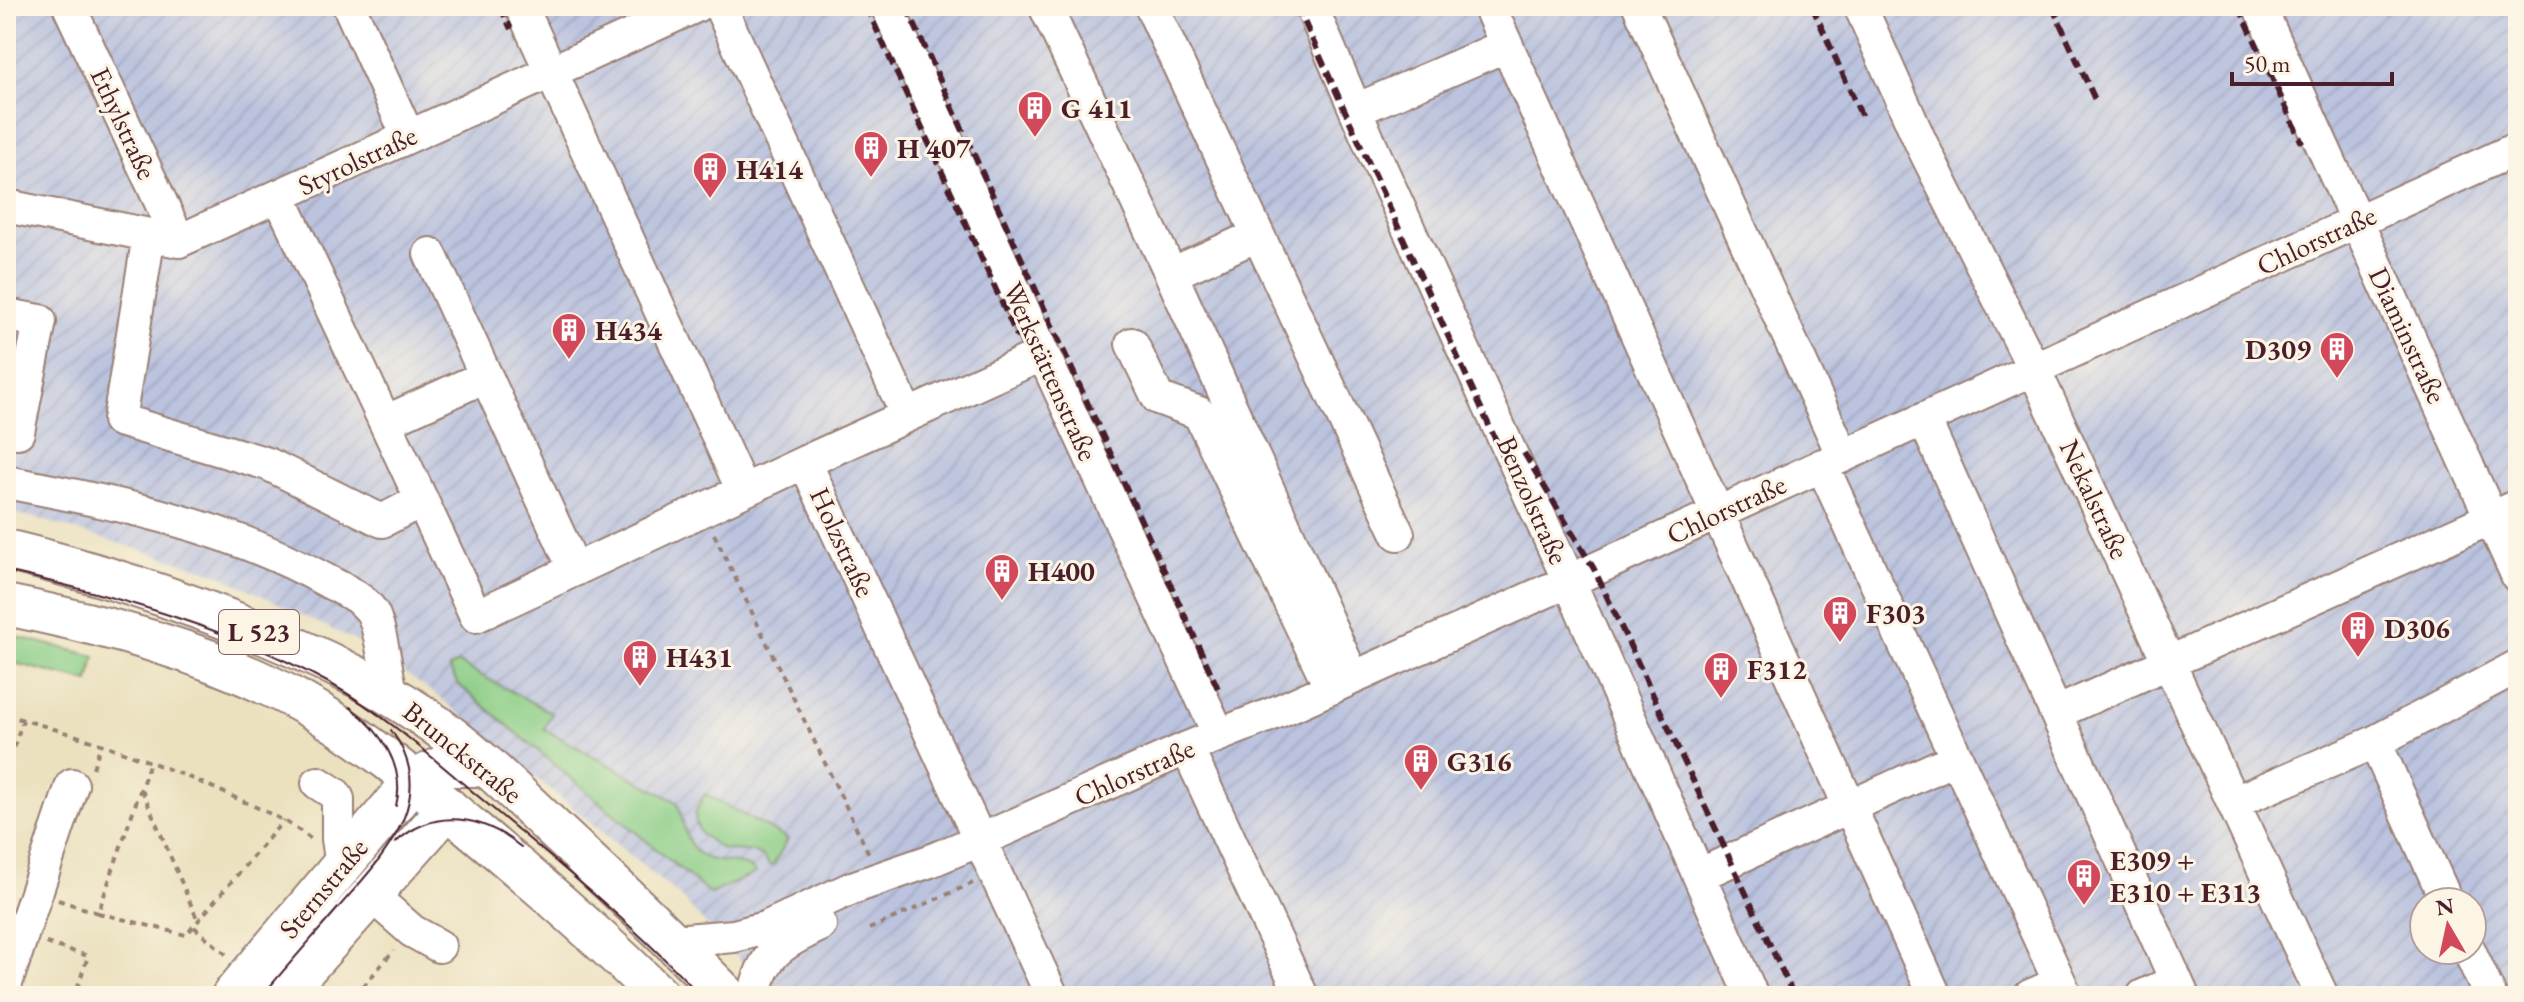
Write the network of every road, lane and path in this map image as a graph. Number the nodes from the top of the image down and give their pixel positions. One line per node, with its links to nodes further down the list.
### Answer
1 (69, 6): 23 (street, Ethylstraße)
2 (349, 6): 17 (street)
3 (521, 6): 15 (street)
4 (696, 6): 15 (street, Styrolstraße)
5 (720, 6): 31 (street)
6 (887, 6): 28 (street, Werkstättenstraße)
7 (1045, 6): 25 (street)
8 (1151, 6): 22 (street)
9 (1311, 6): 16 (street, Benzolstraße)
10 (1489, 6): 14 (street)
11 (1639, 6): 35 (street)
12 (1860, 6): 29 (street, Nekalstraße)
13 (2259, 6): 21 (street, Diaminstraße)
14 (1507, 45): 16 (street); 44 (street)
15 (551, 73): 17 (street, Styrolstraße); 39 (street)
16 (1356, 110): 49 (street, Benzolstraße)
17 (408, 136): 19 (street, Styrolstraße)
18 (2518, 148): 21 (street, Chlorstraße)
19 (279, 196): 23 (street, Styrolstraße); 33 (street)
20 (6, 206): 23 (street)
21 (2356, 221): 29 (street, Chlorstraße); 43 (street, Diaminstraße)
22 (1258, 235): 25 (street); 45 (street)
23 (164, 238): 41 (street)
24 (430, 254): 30 (street)
25 (1171, 274): 53 (street)
26 (6, 315): 34 (street)
27 (1132, 344): 53 (street)
28 (1043, 354): 31 (street); 58 (street, Werkstättenstraße)
29 (2034, 369): 32 (street, Chlorstraße); 51 (street, Nekalstraße)
30 (486, 376): 33 (street); 47 (street)
31 (907, 415): 36 (street)
32 (1924, 419): 35 (street, Chlorstraße); 55 (street)
33 (385, 422): 41 (street)
34 (18, 432)
35 (1833, 461): 44 (street, Chlorstraße); 63 (street)
36 (805, 462): 39 (street, Holzstraße); 75 (street, Holzstraße)
37 (6, 482): 38 (street)
38 (41, 488): 40 (street); 54 (street)
39 (743, 491): 42 (street, Holzstraße)
40 (6, 496)
41 (422, 500): 47 (street, Holzstraße)
42 (702, 510): 47 (street, Holzstraße); 82 (path)
43 (2505, 512): 48 (street, Diaminstraße); 51 (street)
44 (1718, 513): 49 (street, Chlorstraße); 72 (street)
45 (1398, 534)
46 (6, 550): 54 (main road, Brunckstraße / L 523)
47 (575, 570)
48 (2518, 577)
49 (1569, 581): 53 (street, Chlorstraße); 78 (street, Benzolstraße)
50 (6, 605): 67 (main road, Brunckstraße / L 523)
51 (2170, 662): 55 (street); 71 (street, Nekalstraße)
52 (2518, 666): 59 (street)
53 (1342, 683): 58 (street, Chlorstraße)
54 (392, 695): 65 (main road, Brunckstraße / L 523)
55 (2056, 713): 94 (street)
56 (6, 715): 57 (path)
57 (23, 720): 60 (path); 64 (path)
58 (1219, 735): 62 (street, Chlorstraße)
59 (2375, 742): 71 (street); 79 (street)
60 (15, 743): 61 (path); 66 (path)
61 (6, 748)
62 (1187, 748): 75 (street, Chlorstraße); 103 (street)
63 (1957, 758): 72 (street); 93 (street)
64 (150, 762): 70 (path); 74 (path)
65 (487, 766): 67 (main road); 88 (main road, Brunckstraße / L 523)
66 (6, 770)
67 (414, 780): 73 (main road, Brunckstraße / L 523); 76 (main road, Sternstraße)
68 (318, 783): 76 (street)
69 (72, 785): 80 (street)
70 (141, 788): 83 (path); 84 (path)
71 (2235, 802): 108 (street, Nekalstraße)
72 (1850, 807): 78 (street); 105 (street)
73 (448, 808): 81 (main road, Sternstraße); 98 (main road, Brunckstraße / L 523)
74 (284, 820): 76 (path); 84 (path)
75 (981, 839): 77 (street, Holzstraße); 82 (street, Chlorstraße)
76 (342, 866): 95 (main road, Sternstraße)
77 (996, 872): 82 (path); 102 (street, Holzstraße)
78 (1699, 875): 104 (street, Benzolstraße)
79 (2440, 886)
80 (36, 892): 83 (path); 86 (street)
81 (370, 894): 87 (street); 96 (main road, Sternstraße)
82 (867, 894): 88 (street); 101 (street)
83 (98, 913): 85 (path)
84 (198, 921): 85 (path)
85 (194, 926): 89 (path)
86 (22, 935): 91 (street); 92 (path)
87 (425, 938): 97 (path)
88 (673, 941): 99 (main road, Brunckstraße / L 523); 100 (street)
89 (217, 945)
90 (2476, 966): 109 (street)
91 (6, 983)
92 (78, 986)
93 (2063, 989): 106 (street)
94 (2179, 989): 107 (street)
95 (232, 996)
96 (281, 996)
97 (355, 996)
98 (659, 996)
99 (727, 996)
100 (741, 996)
101 (755, 996)
102 (1052, 996)
103 (1302, 996)
104 (1752, 996)
105 (1935, 996)
106 (2030, 996)
107 (2143, 996)
108 (2322, 996)
109 (2490, 996)

